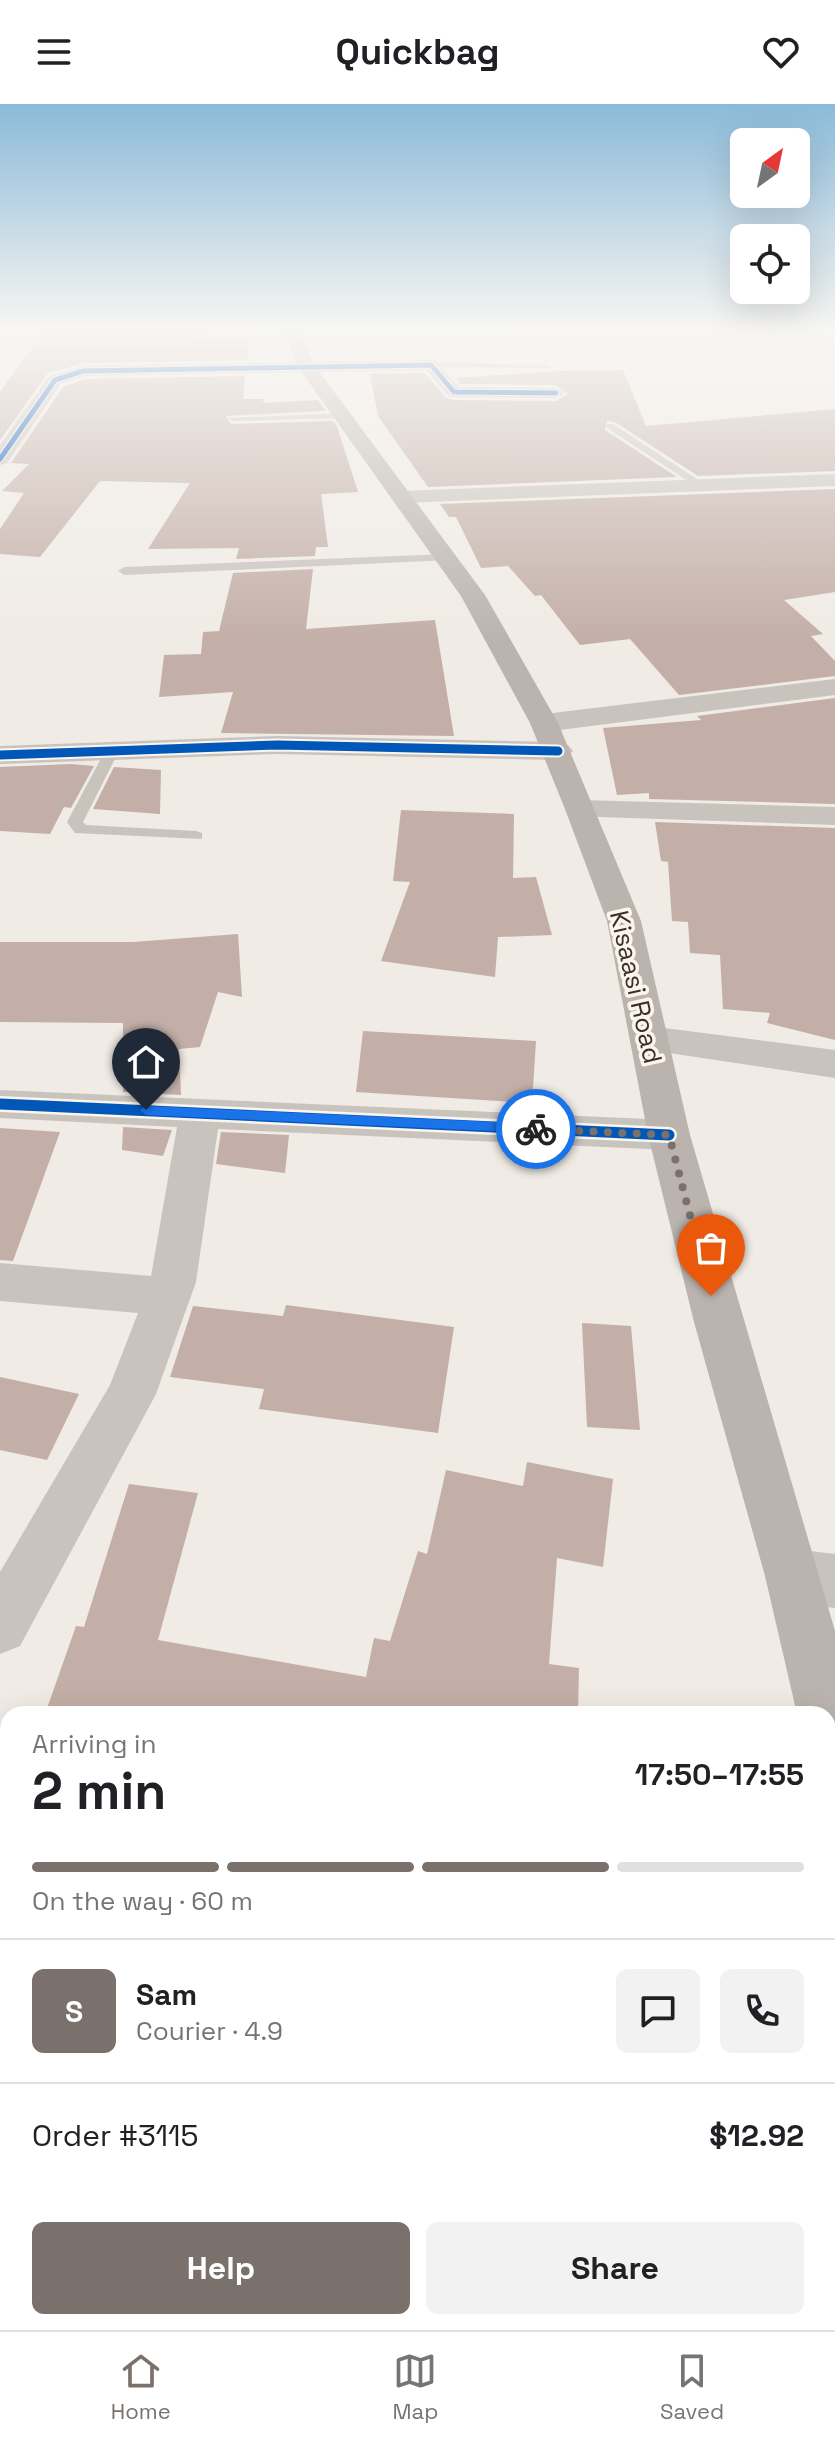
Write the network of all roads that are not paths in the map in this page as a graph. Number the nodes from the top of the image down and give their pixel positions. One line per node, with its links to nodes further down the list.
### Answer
1 (21, 433): 4 (street)
2 (356, 433): 7 (main road, Kisaasi Road)
3 (621, 433): 6 (lane)
4 (0, 459)
5 (835, 480): 6 (street)
6 (701, 485): 7 (street)
7 (401, 497): 8 (main road, Kisaasi Road)
8 (446, 558): 9 (lane); 11 (main road, Kisaasi Road)
9 (124, 571)
10 (835, 687): 11 (street)
11 (551, 737): 12 (street); 14 (main road, Kisaasi Road)
12 (111, 753): 13 (street); 16 (lane)
13 (0, 755)
14 (581, 809): 15 (street); 17 (main road, Kisaasi Road)
15 (835, 816)
16 (196, 836)
17 (649, 1039): 18 (street); 21 (main road, Kisaasi Road)
18 (835, 1064)
19 (0, 1104): 20 (street)
20 (200, 1113): 21 (street); 23 (street)
21 (669, 1135): 24 (main road, Kisaasi Road)
22 (0, 1282): 23 (street)
23 (168, 1296): 25 (street)
24 (814, 1579): 26 (main road, Kisaasi Road)
25 (0, 1626)
26 (826, 1706)

